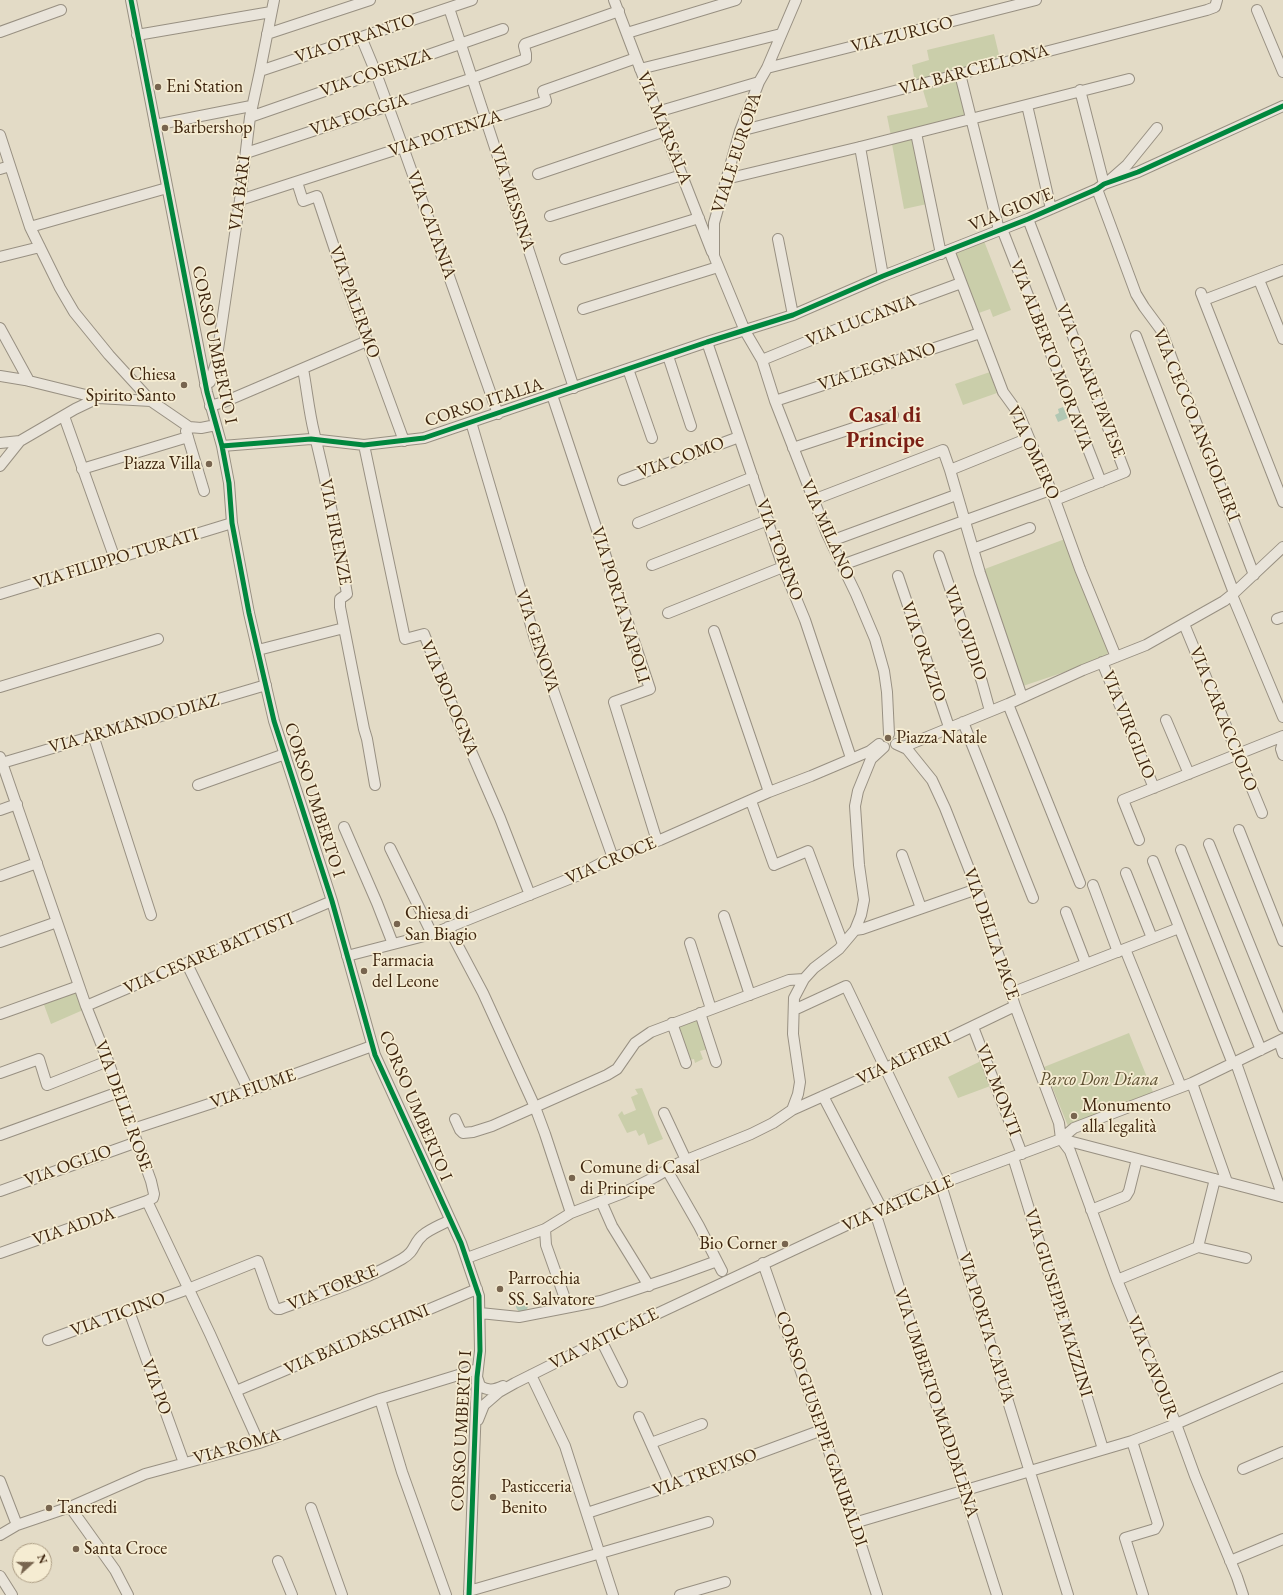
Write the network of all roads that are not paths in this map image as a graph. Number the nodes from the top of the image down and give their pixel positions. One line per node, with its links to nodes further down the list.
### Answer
1 (131, 0): 20 (street, CORSO UMBERTO I)
2 (274, 0): 14 (street, VIA BARI)
3 (370, 0): 18 (street)
4 (472, 0): 10 (street, VIA OTRANTO)
5 (614, 0): 13 (street, VIA MARSALA)
6 (736, 0): 17 (street)
7 (796, 0): 19 (street, VIALE EUROPA)
8 (1036, 0): 24 (street, VIA ZURIGO)
9 (1217, 0): 29 (street, VIA BARCELLONA)
10 (449, 8): 21 (street, VIA OTRANTO); 22 (street, VIA MESSINA)
11 (61, 10): 16 (street)
12 (1256, 10): 27 (street)
13 (619, 11): 17 (street, VIA MARSALA); 30 (street, VIA FOGGIA)
14 (271, 12): 18 (street, VIA BARI); 20 (street)
15 (503, 29): 22 (street, VIA COSENZA)
16 (0, 32)
17 (627, 32): 23 (street, VIA MARSALA)
18 (267, 34): 26 (street, VIA BARI)
19 (781, 34): 24 (street, VIALE EUROPA); 25 (street)
20 (137, 35): 42 (street, CORSO UMBERTO I)
21 (361, 37): 26 (street, VIA OTRANTO); 28 (street, VIA CATANIA)
22 (461, 44): 28 (street, VIA COSENZA); 30 (street, VIA MESSINA)
23 (636, 58): 25 (street, VIA MARSALA); 41 (street, VIA POTENZA)
24 (767, 68): 32 (street, VIALE EUROPA)
25 (640, 69): 38 (street, VIA MARSALA)
26 (260, 71): 35 (street, VIA BARI)
27 (1283, 72)
28 (376, 73): 36 (street, VIA CATANIA); 39 (street, VIA COSENZA)
29 (960, 74): 40 (street, VIA ALBERTO MORAVIA); 45 (street, VIA BARCELLONA)
30 (473, 78): 36 (street, VIA FOGGIA); 41 (street, VIA MESSINA)
31 (1129, 79): 33 (street)
32 (759, 82): 38 (street); 45 (street, VIALE EUROPA)
33 (1080, 90): 34 (street); 56 (street, VIA CECCO ANGIOLIERI)
34 (1026, 105): 40 (street); 59 (street)
35 (252, 106): 39 (street, VIA BARI); 42 (street)
36 (387, 106): 48 (street, VIA CATANIA); 50 (street, VIA FOGGIA)
37 (1283, 106): 56 (street, VIA GIOVE)
38 (657, 112): 44 (street, VIA MARSALA)
39 (250, 117): 50 (street, VIA BARI)
40 (971, 119): 46 (street); 64 (street, VIA ALBERTO MORAVIA)
41 (487, 120): 48 (street, VIA POTENZA); 92 (street, VIA MESSINA)
42 (155, 125): 57 (street, CORSO UMBERTO I)
43 (1157, 128): 56 (street)
44 (665, 131): 52 (street); 53 (street, VIA MARSALA)
45 (740, 131): 54 (street, VIALE EUROPA)
46 (916, 133): 49 (street); 67 (street, VIA OMERO)
47 (0, 135): 51 (street)
48 (403, 147): 55 (street, VIA POTENZA); 98 (street, VIA CATANIA)
49 (860, 147): 54 (street); 73 (street)
50 (246, 153): 58 (street, VIA BARI)
51 (5, 167): 63 (street)
52 (538, 174)
53 (682, 175): 60 (street); 61 (street, VIA MARSALA)
54 (726, 179): 68 (street, VIALE EUROPA)
55 (297, 182): 58 (street, VIA POTENZA); 83 (street, VIA PALERMO)
56 (1100, 187): 59 (street, VIA GIOVE); 141 (street, VIA CECCO ANGIOLIERI)
57 (167, 188): 63 (street); 91 (street, CORSO UMBERTO I)
58 (240, 200): 91 (street, VIA BARI)
59 (1051, 209): 62 (street, VIA GIOVE)
60 (550, 216)
61 (699, 218): 68 (street, VIA MARSALA); 70 (street)
62 (1028, 219): 64 (street, VIA GIOVE); 121 (street, VIA CESARE PAVESE)
63 (30, 227): 66 (street)
64 (1001, 229): 67 (street, VIA GIOVE); 121 (street, VIA ALBERTO MORAVIA)
65 (778, 239): 77 (street)
66 (40, 247): 69 (street); 95 (street)
67 (945, 252): 73 (street, VIA GIOVE); 75 (street, VIA OMERO)
68 (714, 256): 71 (street, VIALE EUROPA)
69 (0, 257)
70 (565, 259)
71 (718, 267): 76 (street); 79 (street, VIALE EUROPA)
72 (1283, 270): 74 (street)
73 (883, 276): 77 (street, VIA GIOVE)
74 (1259, 280): 82 (street); 127 (street)
75 (961, 283): 80 (street, VIA OMERO); 86 (street, VIA LUCANIA)
76 (583, 309)
77 (793, 314): 79 (street, VIA GIOVE)
78 (0, 328): 90 (street)
79 (745, 331): 84 (street, CORSO ITALIA); 86 (street, VIA MILANO)
80 (980, 333): 96 (street, VIA LEGNANO); 108 (street, VIA OMERO)
81 (1136, 336): 144 (street)
82 (1283, 339)
83 (367, 341): 87 (street); 111 (street, VIA PALERMO)
84 (707, 342): 85 (street, CORSO ITALIA); 106 (street, VIA TORINO)
85 (668, 356): 88 (street, CORSO ITALIA); 104 (street)
86 (762, 360): 96 (street, VIA MILANO)
87 (303, 369): 97 (street); 109 (street, VIA FIRENZE)
88 (628, 369): 92 (street, CORSO ITALIA); 107 (street)
89 (0, 376): 90 (street)
90 (29, 381): 94 (street)
91 (205, 385): 97 (street, CORSO UMBERTO I)
92 (574, 388): 93 (street, CORSO ITALIA)
93 (552, 395): 98 (street, CORSO ITALIA); 185 (street, VIA PORTA NAPOLI)
94 (98, 398): 95 (street); 110 (street)
95 (151, 401): 102 (street)
96 (775, 401): 115 (street, VIA MILANO)
97 (210, 406): 103 (street, CORSO UMBERTO I)
98 (498, 414): 101 (street, CORSO ITALIA)
99 (892, 415): 115 (street)
100 (65, 419): 117 (street)
101 (471, 422): 111 (street, CORSO ITALIA); 190 (street, VIA GENOVA)
102 (183, 424): 103 (street); 105 (street)
103 (216, 425): 114 (street, CORSO UMBERTO I)
104 (691, 426)
105 (188, 437): 117 (street); 123 (street)
106 (739, 437): 119 (street, VIA TORINO); 120 (street, VIA COMO)
107 (652, 438)
108 (1029, 438): 118 (street); 122 (street, VIA OMERO)
109 (316, 440): 113 (street, CORSO ITALIA); 114 (street, CORSO ITALIA); 147 (street, VIA FIRENZE)
110 (20, 441): 112 (street); 116 (street)
111 (404, 441): 113 (street, CORSO ITALIA)
112 (0, 443)
113 (364, 445): 198 (street, VIA BOLOGNA)
114 (222, 446): 130 (street, CORSO UMBERTO I)
115 (793, 448): 125 (street, VIA MILANO)
116 (0, 466)
117 (82, 468): 137 (street)
118 (950, 470): 124 (street); 125 (street)
119 (753, 477): 128 (street, VIA TORINO); 131 (street)
120 (623, 480)
121 (1100, 482): 126 (street, VIA CESARE PAVESE)
122 (1050, 490): 126 (street, VIA OMERO); 129 (street)
123 (204, 491)
124 (956, 495): 129 (street); 133 (street)
125 (813, 500): 133 (street, VIA MILANO)
126 (1055, 500): 151 (street, VIA OMERO)
127 (1283, 502)
128 (768, 520): 138 (street); 140 (street, VIA TORINO)
129 (965, 521): 135 (street); 139 (street)
130 (232, 523): 137 (street, VIA FILIPPO TURATI); 150 (street, CORSO UMBERTO I)
131 (638, 524)
132 (1030, 528): 135 (street)
133 (831, 541): 139 (street, VIA MILANO)
134 (1283, 547): 141 (street)
135 (973, 549): 155 (street)
136 (939, 556): 157 (street, VIA OVIDIO)
137 (115, 559): 143 (street, VIA FILIPPO TURATI)
138 (652, 565)
139 (842, 565): 162 (street, VIA MILANO)
140 (783, 567): 145 (street); 171 (street, VIA TORINO)
141 (1254, 575): 144 (street)
142 (898, 576): 161 (street, VIA ORAZIO)
143 (0, 594)
144 (1233, 594): 146 (street); 158 (street)
145 (668, 613)
146 (1184, 624): 151 (street); 169 (street, VIA CARACCIOLO)
147 (344, 628): 150 (street); 175 (street, VIA FIRENZE)
148 (714, 632): 177 (street)
149 (158, 639): 154 (street)
150 (258, 650): 153 (street, CORSO UMBERTO I)
151 (1116, 657): 152 (street)
152 (1102, 662): 155 (street); 176 (street, VIA VIRGILIO)
153 (266, 685): 163 (street, VIA ARMANDO DIAZ); 168 (street, CORSO UMBERTO I)
154 (0, 687)
155 (1022, 697): 156 (street)
156 (1008, 704): 157 (street); 195 (street)
157 (990, 711): 160 (street)
158 (1283, 717)
159 (1166, 720): 173 (street)
160 (962, 722): 161 (street); 199 (street)
161 (949, 727): 167 (street)
162 (889, 734): 166 (street); 167 (street)
163 (93, 735): 172 (street, VIA ARMANDO DIAZ); 203 (street)
164 (1283, 736): 169 (street)
165 (1283, 742): 170 (street)
166 (883, 744): 167 (street); 171 (street, VIA CROCE); 208 (street)
167 (900, 746): 197 (street, VIA DELLA PACE)
168 (285, 754): 174 (street); 200 (street, CORSO UMBERTO I)
169 (1238, 754): 173 (street); 181 (street, VIA CARACCIOLO)
170 (1283, 755)
171 (851, 758): 177 (street, VIA CROCE)
172 (1, 760): 179 (street, VIA DELLE ROSE)
173 (1189, 774): 176 (street)
174 (198, 785)
175 (375, 785)
176 (1154, 788): 184 (street)
177 (769, 792): 178 (street, VIA CROCE)
178 (751, 801): 185 (street, VIA CROCE); 215 (street)
179 (17, 804): 180 (street); 192 (street, VIA DELLE ROSE)
180 (0, 810)
181 (1262, 813)
182 (344, 827): 214 (street)
183 (1239, 830): 211 (street)
184 (1139, 840)
185 (657, 841): 190 (street, VIA CROCE)
186 (1209, 844): 232 (street)
187 (390, 848): 209 (street)
188 (1181, 850): 235 (street)
189 (902, 855): 201 (street)
190 (612, 858): 198 (street, VIA CROCE)
191 (1153, 861): 207 (street)
192 (37, 863): 194 (street); 205 (street, VIA DELLE ROSE)
193 (1126, 873): 210 (street)
194 (0, 876)
195 (1080, 883)
196 (1093, 885): 216 (street)
197 (977, 889): 201 (street); 222 (street, VIA DELLA PACE)
198 (530, 895): 206 (street, VIA CROCE)
199 (1033, 898)
200 (332, 901): 217 (street, CORSO UMBERTO I); 218 (street, VIA CESARE BATTISTI)
201 (921, 908): 208 (street)
202 (1066, 912): 219 (street)
203 (151, 915)
204 (724, 916): 223 (street)
205 (57, 922): 212 (street); 221 (street, VIA DELLE ROSE)
206 (448, 927): 209 (street, VIA CROCE); 248 (street)
207 (1179, 928): 210 (street); 240 (street)
208 (855, 930): 215 (street)
209 (432, 934): 214 (street, VIA CROCE)
210 (1152, 938): 216 (street)
211 (1283, 941)
212 (0, 942)
213 (690, 943): 226 (street)
214 (393, 944): 217 (street, VIA CROCE)
215 (843, 944): 220 (street)
216 (1121, 950): 219 (street); 244 (street)
217 (347, 956): 234 (street, CORSO UMBERTO I)
218 (187, 964): 224 (street, VIA CESARE BATTISTI); 245 (street)
219 (1086, 964): 222 (street)
220 (804, 979): 223 (street); 227 (street)
221 (79, 986): 224 (street, VIA DELLE ROSE); 229 (street)
222 (1011, 994): 225 (street, VIA DELLA PACE)
223 (750, 995): 226 (street)
224 (86, 1006): 237 (street, VIA DELLE ROSE)
225 (1015, 1006): 231 (street, VIA ALFIERI); 254 (street, VIA DELLA PACE)
226 (711, 1009): 228 (street)
227 (794, 1010): 241 (street, VIA PORTA CAPUA); 249 (street)
228 (700, 1013): 230 (street); 238 (street)
229 (0, 1014)
230 (672, 1023): 239 (street); 248 (street)
231 (973, 1027): 241 (street, VIA ALFIERI); 256 (street, VIA MONTI)
232 (1283, 1027)
233 (1281, 1040): 235 (street, VIA VATICALE); 236 (street)
234 (372, 1046): 245 (street, VIA FIUME); 270 (street, CORSO UMBERTO I)
235 (1261, 1050): 240 (street, VIA VATICALE)
236 (1283, 1052)
237 (108, 1061): 242 (street); 246 (street, VIA DELLE ROSE)
238 (716, 1062)
239 (686, 1063)
240 (1235, 1063): 243 (street, VIA VATICALE); 264 (street)
241 (886, 1068): 247 (street, VIA ALFIERI); 262 (street, VIA PORTA CAPUA)
242 (0, 1073)
243 (1192, 1083): 244 (street, VIA VATICALE); 261 (street)
244 (1181, 1087): 254 (street, VIA VATICALE)
245 (249, 1091): 252 (street, VIA FIUME)
246 (119, 1092): 252 (street, VIA DELLE ROSE); 253 (street)
247 (823, 1096): 249 (street, VIA ALFIERI); 268 (street, VIA UMBERTO MADDALENA)
248 (534, 1107): 251 (street); 269 (street)
249 (792, 1110): 258 (street, VIA ALFIERI)
250 (664, 1113): 258 (street)
251 (455, 1119)
252 (133, 1129): 255 (street, VIA DELLE ROSE)
253 (0, 1135)
254 (1061, 1139): 256 (street, VIA VATICALE); 257 (street); 267 (street, VIA CAVOUR)
255 (136, 1142): 263 (street, VIA OGLIO); 265 (street, VIA DELLE ROSE)
256 (1018, 1155): 262 (street, VIA VATICALE); 301 (street, VIA GIUSEPPE MAZZINI)
257 (1137, 1159): 260 (street); 267 (street)
258 (686, 1160): 259 (street, VIA ALFIERI)
259 (668, 1170): 266 (street, VIA ALFIERI); 276 (street)
260 (1214, 1179): 261 (street); 272 (street)
261 (1227, 1182): 264 (street)
262 (941, 1184): 268 (street, VIA VATICALE); 306 (street, VIA PORTA CAPUA)
263 (0, 1191)
264 (1283, 1197)
265 (147, 1201): 273 (street, VIA ADDA); 281 (street)
266 (601, 1202): 269 (street, VIA ALFIERI); 280 (street)
267 (1091, 1210): 279 (street, VIA CAVOUR)
268 (878, 1211): 277 (street, VIA VATICALE); 309 (street, VIA UMBERTO MADDALENA)
269 (571, 1213): 271 (street, VIA ALFIERI)
270 (450, 1220): 274 (street, CORSO UMBERTO I); 281 (street, VIA TORRE)
271 (545, 1229): 274 (street, VIA ALFIERI); 283 (street)
272 (1198, 1247): 275 (street); 279 (street)
273 (0, 1253)
274 (467, 1258): 282 (street, CORSO UMBERTO I)
275 (1246, 1258)
276 (717, 1261): 278 (street); 280 (street)
277 (763, 1263): 287 (street, VIA VATICALE); 297 (street, CORSO GIUSEPPE GARIBALDI)
278 (722, 1272)
279 (1117, 1280): 296 (street, VIA CAVOUR)
280 (649, 1286): 283 (street)
281 (188, 1289): 284 (street, VIA TICINO); 292 (street)
282 (477, 1289): 285 (street, CORSO UMBERTO I); 292 (street, VIA BALDASCHINI)
283 (568, 1307): 285 (street)
284 (129, 1311): 286 (street, VIA TICINO); 304 (street, VIA PO)
285 (480, 1313): 288 (street, CORSO UMBERTO I)
286 (48, 1340)
287 (601, 1340): 289 (street, VIA VATICALE); 291 (street)
288 (477, 1373): 289 (street, VIA VATICALE); 293 (street, VIA ROMA); 303 (street, CORSO UMBERTO I)
289 (531, 1375): 303 (street, VIA VATICALE); 312 (street)
290 (1283, 1377): 296 (street)
291 (622, 1382)
292 (236, 1391): 299 (street)
293 (380, 1399): 299 (street, VIA ROMA); 328 (street)
294 (639, 1417): 300 (street)
295 (702, 1424): 300 (street)
296 (1176, 1424): 298 (street); 320 (street, VIA CAVOUR)
297 (822, 1430): 308 (street, VIA TREVISO); 314 (street, CORSO GIUSEPPE GARIBALDI)
298 (1132, 1441): 301 (street); 334 (street)
299 (259, 1443): 304 (street, VIA ROMA)
300 (651, 1443): 308 (street)
301 (1103, 1449): 306 (street)
302 (1283, 1452): 305 (street)
303 (474, 1460): 323 (street, CORSO UMBERTO I)
304 (184, 1463): 310 (street, VIA ROMA)
305 (1243, 1469)
306 (1030, 1471): 309 (street); 333 (street, VIA PORTA CAPUA)
307 (0, 1481): 315 (street)
308 (670, 1486): 312 (street, VIA TREVISO)
309 (964, 1492): 314 (street); 332 (street, VIA UMBERTO MADDALENA)
310 (70, 1508): 315 (street, VIA ROMA); 325 (street)
311 (311, 1508): 327 (street)
312 (587, 1513): 318 (street)
313 (708, 1522): 318 (street)
314 (854, 1523): 331 (street, CORSO GIUSEPPE GARIBALDI)
315 (17, 1526): 316 (street, VIA ROMA)
316 (0, 1535)
317 (1283, 1539): 320 (street)
318 (599, 1553): 323 (street); 329 (street)
319 (278, 1561): 326 (street)
320 (1230, 1561): 335 (street, VIA CAVOUR)
321 (0, 1576): 324 (street)
322 (725, 1582): 330 (street)
323 (469, 1593)
324 (12, 1595)
325 (128, 1595)
326 (292, 1595)
327 (342, 1595)
328 (446, 1595)
329 (613, 1595)
330 (680, 1595)
331 (877, 1595)
332 (997, 1595)
333 (1068, 1595)
334 (1143, 1595)
335 (1243, 1595)

